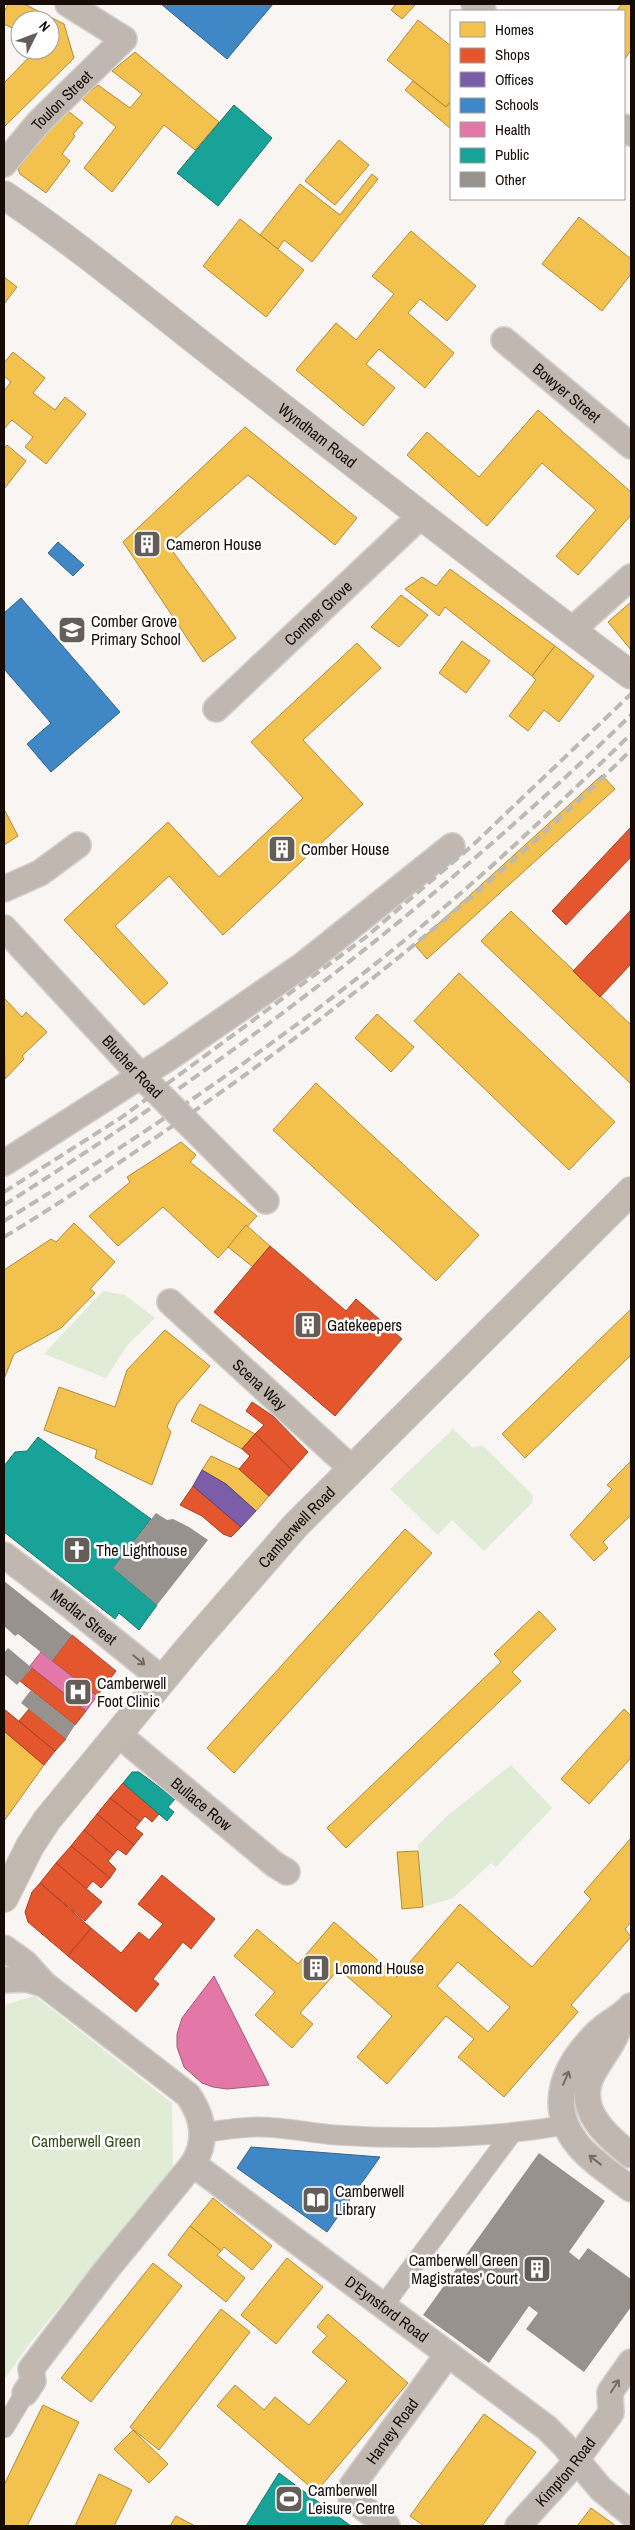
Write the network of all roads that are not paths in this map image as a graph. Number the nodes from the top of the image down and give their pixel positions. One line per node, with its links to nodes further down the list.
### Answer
1 (68, 4): 2 (street, Toulon Street)
2 (4, 164)
3 (4, 195): 6 (street, Wyndham Road)
4 (504, 340): 5 (street, Bowyer Street)
5 (631, 446)
6 (418, 514): 8 (street, Wyndham Road); 10 (street, Comber Grove)
7 (631, 577): 8 (street)
8 (572, 630): 9 (street, Wyndham Road)
9 (631, 675)
10 (216, 709)
11 (78, 845): 13 (street)
12 (452, 846): 15 (street)
13 (4, 889)
14 (4, 928): 15 (street, Blucher Road)
15 (140, 1075): 16 (street); 18 (street, Blucher Road)
16 (4, 1164)
17 (631, 1191): 20 (main road, Camberwell Road)
18 (266, 1201)
19 (170, 1302): 20 (street, Scena Way)
20 (351, 1468): 22 (main road, Camberwell Road)
21 (4, 1555): 22 (street, Medlar Street, one-way to 22)
22 (163, 1680): 23 (main road, Camberwell Road)
23 (118, 1734): 24 (street, Bullace Row); 25 (main road, Camberwell Road)
24 (286, 1872)
25 (4, 1898)
26 (4, 1948): 28 (street)
27 (4, 1980): 28 (street)
28 (44, 1984): 31 (street)
29 (627, 2010): 30 (street, one-way to 29); 33 (street)
30 (566, 2125): 32 (street); 35 (street, one-way to 30)
31 (203, 2132): 32 (street); 34 (street)
32 (512, 2133): 36 (street)
33 (631, 2155)
34 (193, 2164): 36 (street, D'Eynsford Road); 39 (street)
35 (631, 2189)
36 (383, 2306): 37 (street, D'Eynsford Road)
37 (448, 2354): 42 (street, D'Eynsford Road); 44 (street, Harvey Road)
38 (631, 2362): 40 (street, Kimpton Road, one-way to 38)
39 (26, 2393): 41 (street)
40 (621, 2411): 42 (street, Kimpton Road)
41 (4, 2428)
42 (576, 2460): 43 (street, D'Eynsford Road); 45 (street, Kimpton Road)
43 (631, 2514)
44 (387, 2526)
45 (518, 2526)

